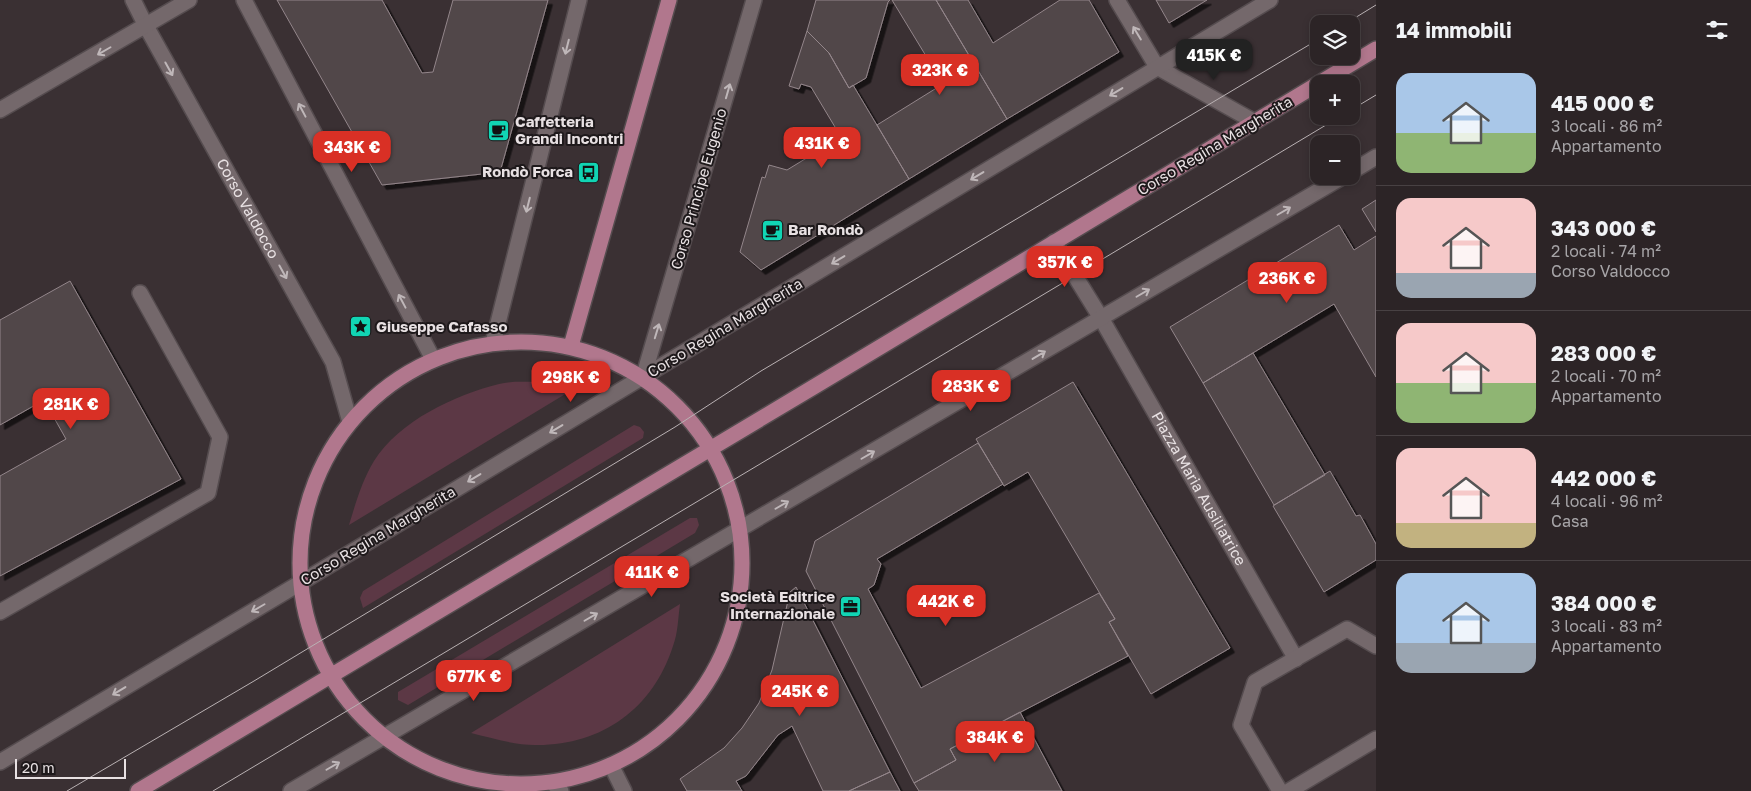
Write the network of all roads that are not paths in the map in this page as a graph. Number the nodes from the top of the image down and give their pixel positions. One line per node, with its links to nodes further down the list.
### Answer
1 (133, 0): 9 (street, Corso Valdocco)
2 (189, 0): 9 (street)
3 (244, 0): 22 (street, one-way to 3)
4 (579, 0): 20 (street, one-way to 20)
5 (669, 0): 21 (main road)
6 (754, 0): 23 (street, Corso Principe Eugenio, one-way to 6)
7 (1117, 0): 11 (street, one-way to 7)
8 (1270, 0): 11 (street, Corso Regina Margherita)
9 (146, 26): 12 (street, one-way to 12); 24 (street, Corso Valdocco, one-way to 24)
10 (1376, 49): 13 (main road, Corso Regina Margherita)
11 (1157, 67): 13 (street); 23 (street, Corso Regina Margherita, one-way to 23)
12 (0, 110)
13 (1255, 122): 17 (main road, Corso Regina Margherita)
14 (1376, 158): 15 (street)
15 (1360, 167)
16 (1329, 185): 19 (street, one-way to 16)
17 (1054, 242): 19 (street); 25 (main road, Corso Regina Margherita)
18 (140, 293): 28 (street)
19 (1101, 318): 26 (street, one-way to 19); 30 (street, Piazza Maria Ausiliatrice)
20 (493, 343): 21 (main road); 22 (main road)
21 (571, 346): 23 (main road)
22 (433, 360): 24 (main road)
23 (643, 378): 25 (main road); 27 (street, Corso Regina Margherita, one-way to 27)
24 (350, 422): 27 (main road)
25 (711, 449): 26 (main road); 31 (main road, Corso Regina Margherita)
26 (740, 530): 32 (street, one-way to 26); 35 (main road)
27 (300, 583): 31 (main road); 34 (street, Corso Regina Margherita, one-way to 34)
28 (0, 612)
29 (1376, 646): 30 (street)
30 (1296, 659): 40 (street)
31 (331, 677): 32 (main road); 37 (main road, Corso Regina Margherita)
32 (384, 737): 36 (main road); 38 (street, one-way to 32)
33 (1376, 739): 41 (street)
34 (0, 762)
35 (611, 765): 36 (main road); 39 (street)
36 (557, 786)
37 (138, 791)
38 (291, 791)
39 (624, 791)
40 (1280, 791)
41 (1290, 791)

